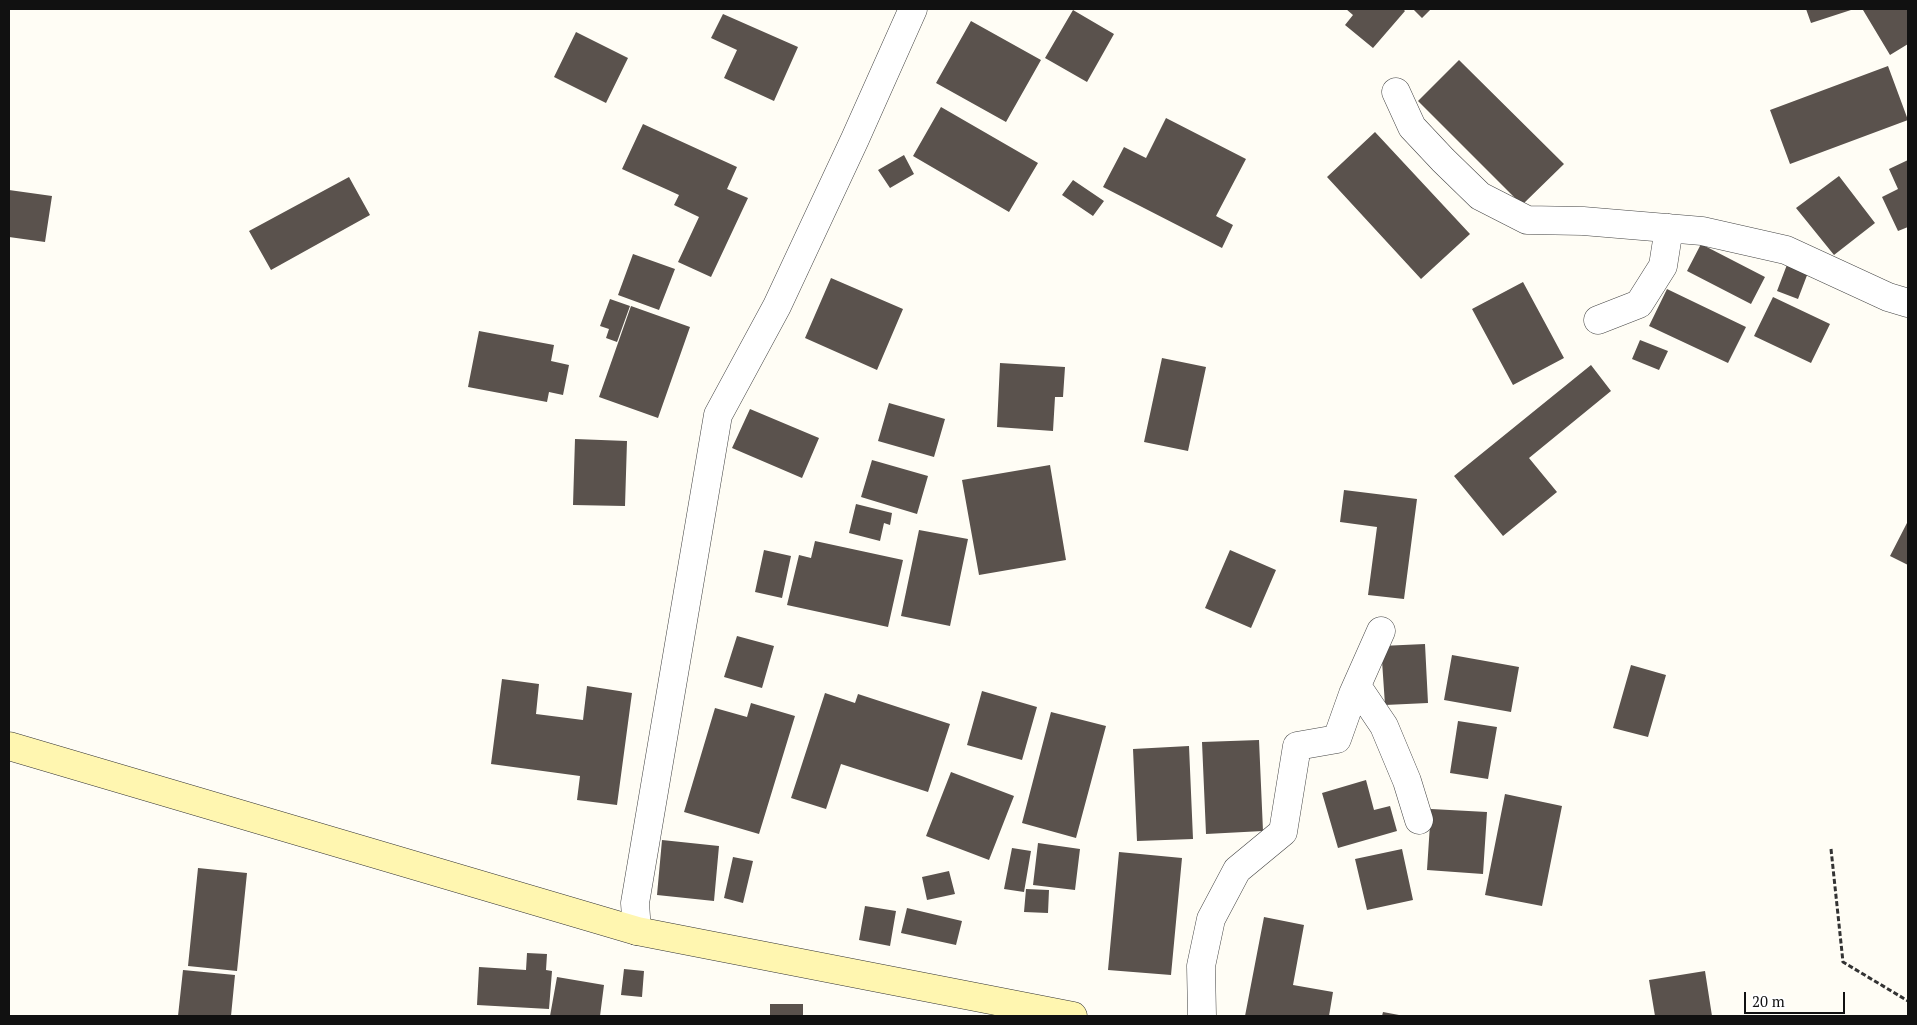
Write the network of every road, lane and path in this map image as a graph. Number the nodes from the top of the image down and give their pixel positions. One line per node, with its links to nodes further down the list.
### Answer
1 (913, 9): 11 (street)
2 (1396, 92): 3 (street)
3 (1669, 228): 4 (street); 5 (street)
4 (1908, 303)
5 (1598, 320)
6 (1381, 631): 7 (street)
7 (1356, 686): 9 (street); 14 (street)
8 (9, 746): 11 (street)
9 (1419, 820)
10 (1831, 849): 12 (path)
11 (636, 931): 13 (street)
12 (1908, 1000)
13 (1073, 1016)
14 (1202, 1016)

